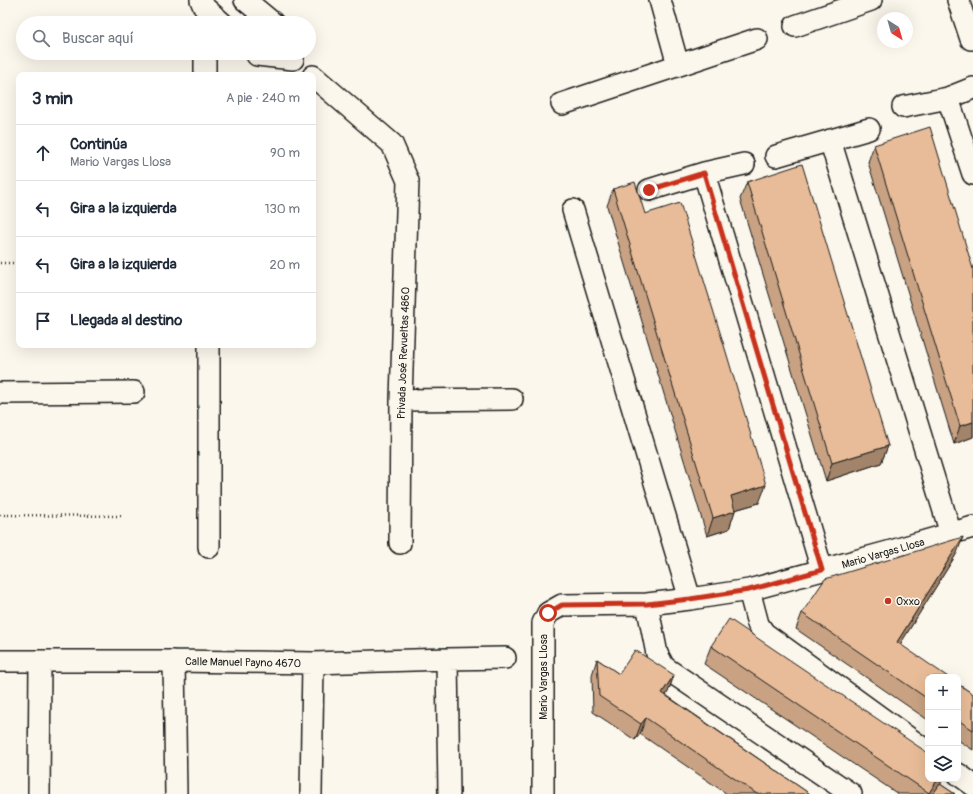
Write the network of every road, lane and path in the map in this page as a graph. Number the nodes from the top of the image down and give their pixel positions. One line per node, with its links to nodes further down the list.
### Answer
1 (245, 0): 7 (street)
2 (660, 0): 13 (street)
3 (870, 0): 8 (street)
4 (958, 0): 10 (street)
5 (205, 8): 6 (street)
6 (214, 16)
7 (264, 16)
8 (795, 26)
9 (757, 39): 13 (street)
10 (971, 39)
11 (205, 60): 14 (street)
12 (296, 60): 15 (street, Privada José Revueltas 4860)
13 (678, 65): 19 (street)
14 (205, 72)
15 (310, 72)
16 (316, 78): 35 (street, Privada José Revueltas 4860)
17 (973, 88): 18 (street)
18 (948, 98): 20 (street); 26 (street)
19 (562, 104)
20 (903, 107)
21 (869, 129): 22 (street)
22 (830, 140): 23 (street); 39 (street)
23 (776, 156)
24 (744, 164): 25 (street)
25 (704, 173): 27 (street); 42 (street)
26 (973, 174)
27 (649, 190)
28 (573, 210): 44 (street)
29 (0, 263): 30 (path)
30 (16, 263)
31 (209, 348): 41 (street)
32 (134, 392): 33 (street)
33 (0, 393)
34 (512, 399): 35 (street)
35 (401, 400): 40 (street, Privada José Revueltas 4860)
36 (0, 515): 37 (path)
37 (124, 516)
38 (973, 527): 39 (street, Mario Vargas Llosa)
39 (951, 534): 42 (street, Mario Vargas Llosa)
40 (400, 543)
41 (209, 547)
42 (822, 570): 43 (street, Mario Vargas Llosa)
43 (749, 590): 44 (street, Mario Vargas Llosa); 52 (street)
44 (690, 599): 45 (street, Mario Vargas Llosa)
45 (647, 604): 59 (street, Mario Vargas Llosa); 60 (street)
46 (504, 658): 47 (street, Calle Manuel Payno 4670)
47 (447, 659): 51 (street, Calle Manuel Payno 4670); 58 (street)
48 (174, 661): 50 (street, Calle Manuel Payno 4670); 51 (street, Calle Manuel Payno 4670); 56 (street, Calle Manuel Payno 4670)
49 (0, 662): 50 (street, Calle Manuel Payno 4670)
50 (40, 662): 55 (street)
51 (313, 663): 57 (street, Calle Manuel Payno 4670)
52 (925, 750)
53 (961, 776): 54 (street)
54 (973, 785)
55 (39, 794)
56 (176, 794)
57 (311, 794)
58 (449, 794)
59 (543, 794)
60 (851, 794)

